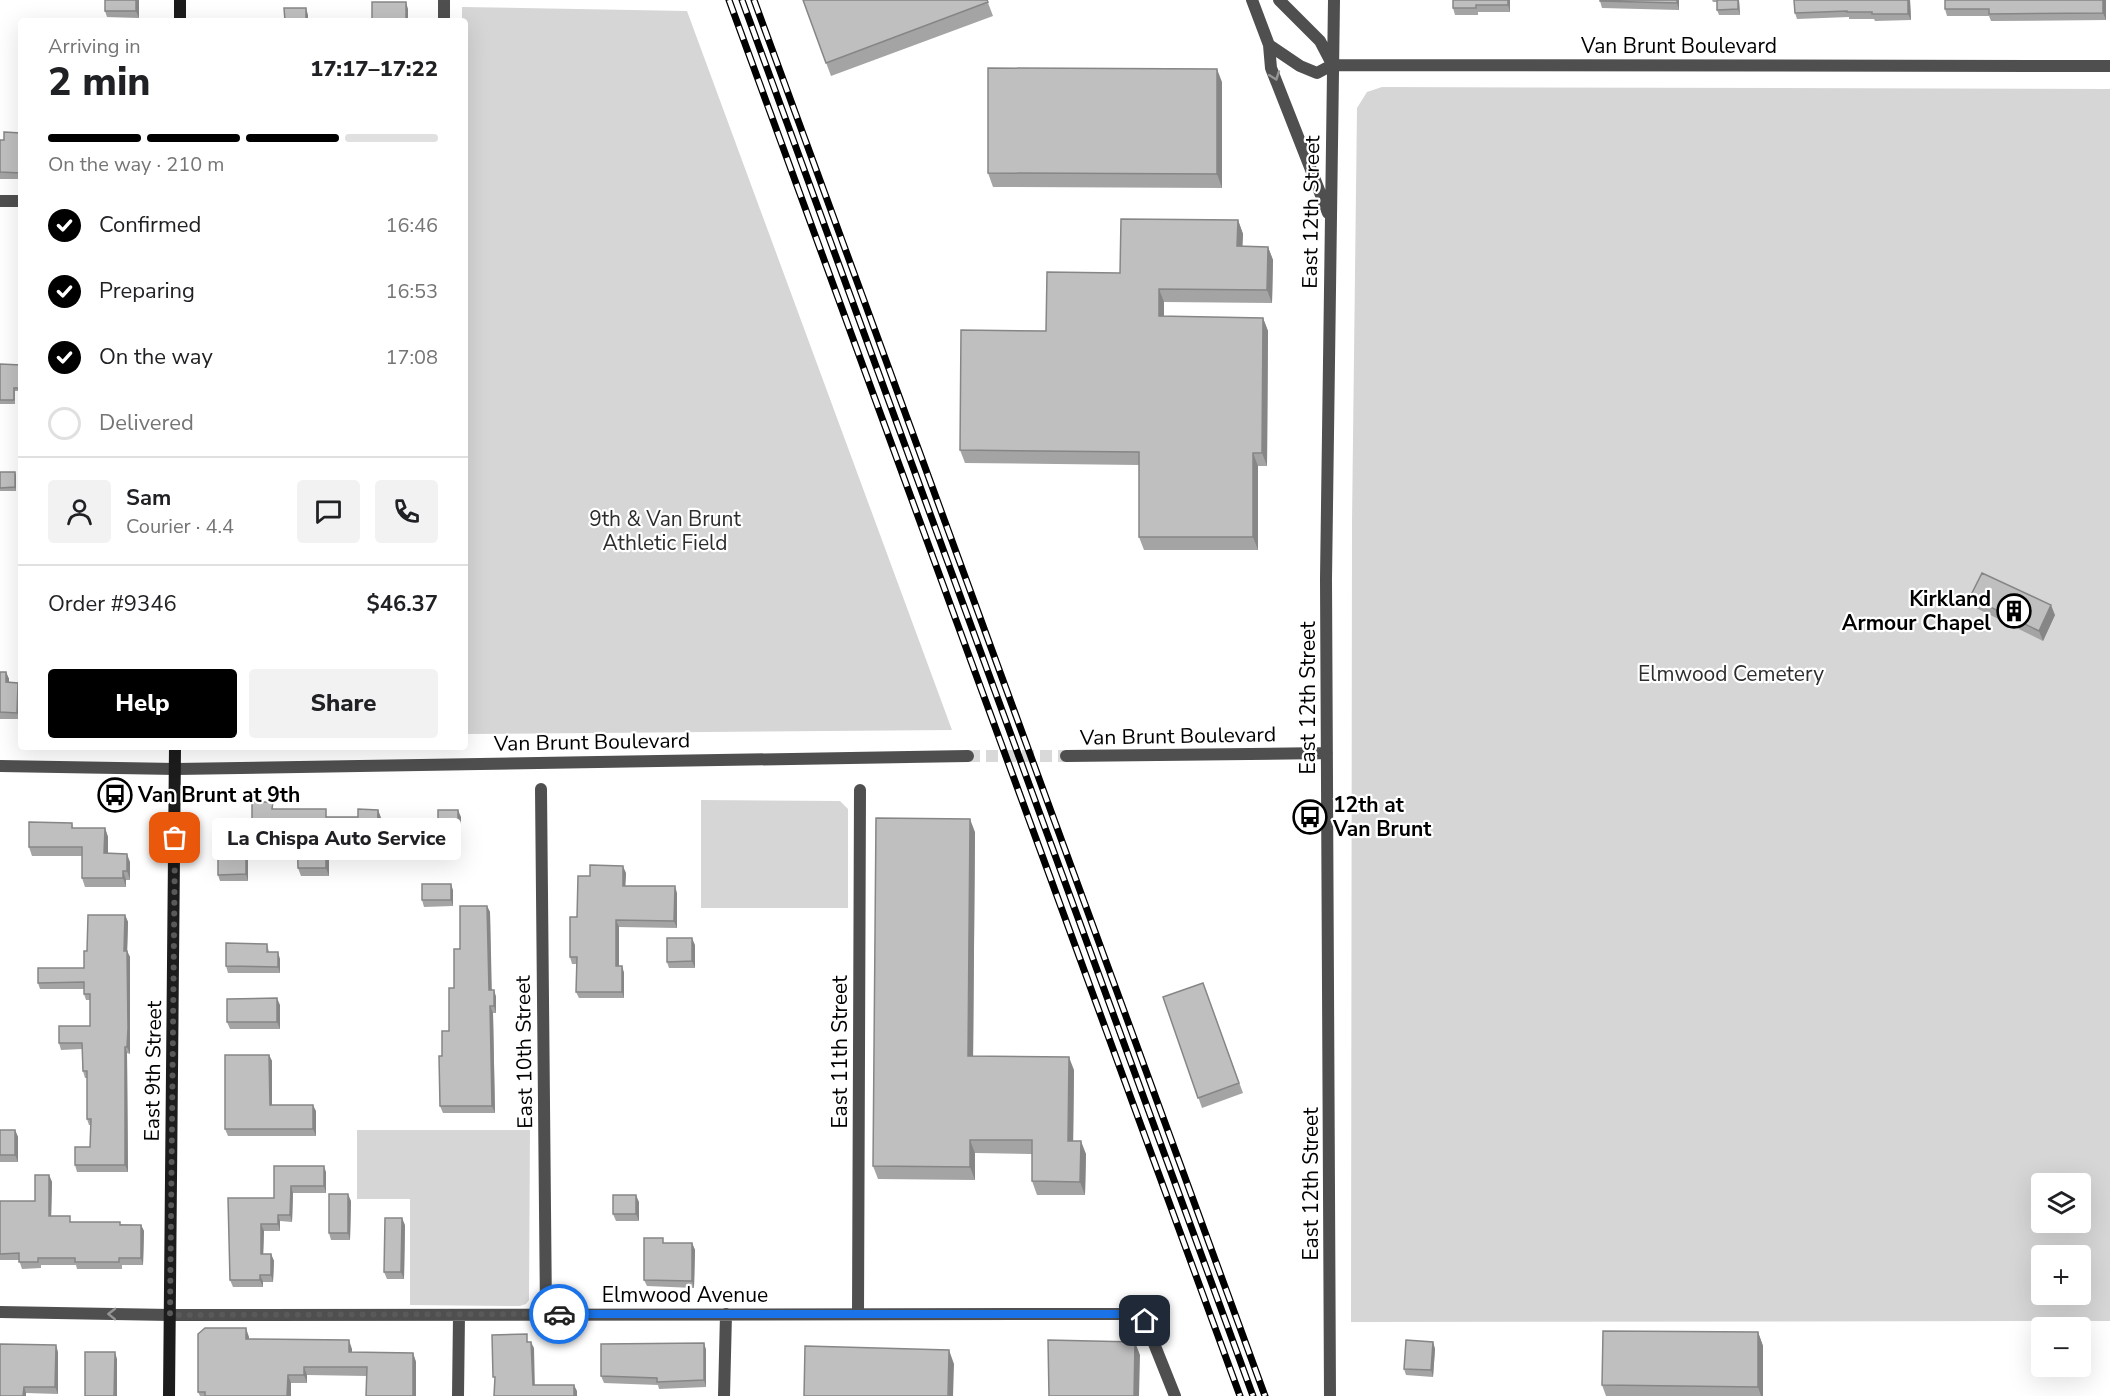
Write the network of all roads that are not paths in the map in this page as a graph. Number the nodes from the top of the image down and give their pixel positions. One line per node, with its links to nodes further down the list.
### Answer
1 (180, 0): 6 (main road)
2 (444, 0): 7 (street)
3 (1252, 0): 8 (street)
4 (1279, 0): 9 (street)
5 (1334, 0): 9 (street, East 12th Street)
6 (180, 18)
7 (444, 18)
8 (1269, 45): 9 (street, Van Brunt Boulevard); 13 (street, one-way to 13)
9 (1332, 65): 10 (street, Van Brunt Boulevard); 13 (street, East 12th Street)
10 (2110, 66)
11 (0, 201): 12 (street)
12 (18, 201)
13 (1330, 219): 15 (street, East 12th Street)
14 (175, 750): 19 (main road, East 9th Street)
15 (1327, 753): 17 (street, Van Brunt Boulevard); 32 (street, East 12th Street)
16 (968, 756): 19 (street, Van Brunt Boulevard)
17 (1066, 756)
18 (0, 766): 19 (street, Van Brunt Boulevard)
19 (176, 769): 26 (main road, East 9th Street)
20 (541, 789): 23 (street, East 10th Street)
21 (860, 790): 25 (street, East 11th Street)
22 (0, 1312): 26 (street, Elmwood Avenue, one-way to 22)
23 (546, 1314): 24 (street, Elmwood Avenue); 27 (street, Elmwood Avenue)
24 (726, 1314): 25 (street, Elmwood Avenue); 30 (street)
25 (858, 1314): 31 (street, Elmwood Avenue)
26 (170, 1315): 27 (street, Elmwood Avenue); 28 (main road, East 9th Street)
27 (459, 1315): 29 (street)
28 (169, 1396)
29 (458, 1396)
30 (724, 1396)
31 (1175, 1396)
32 (1330, 1396)

